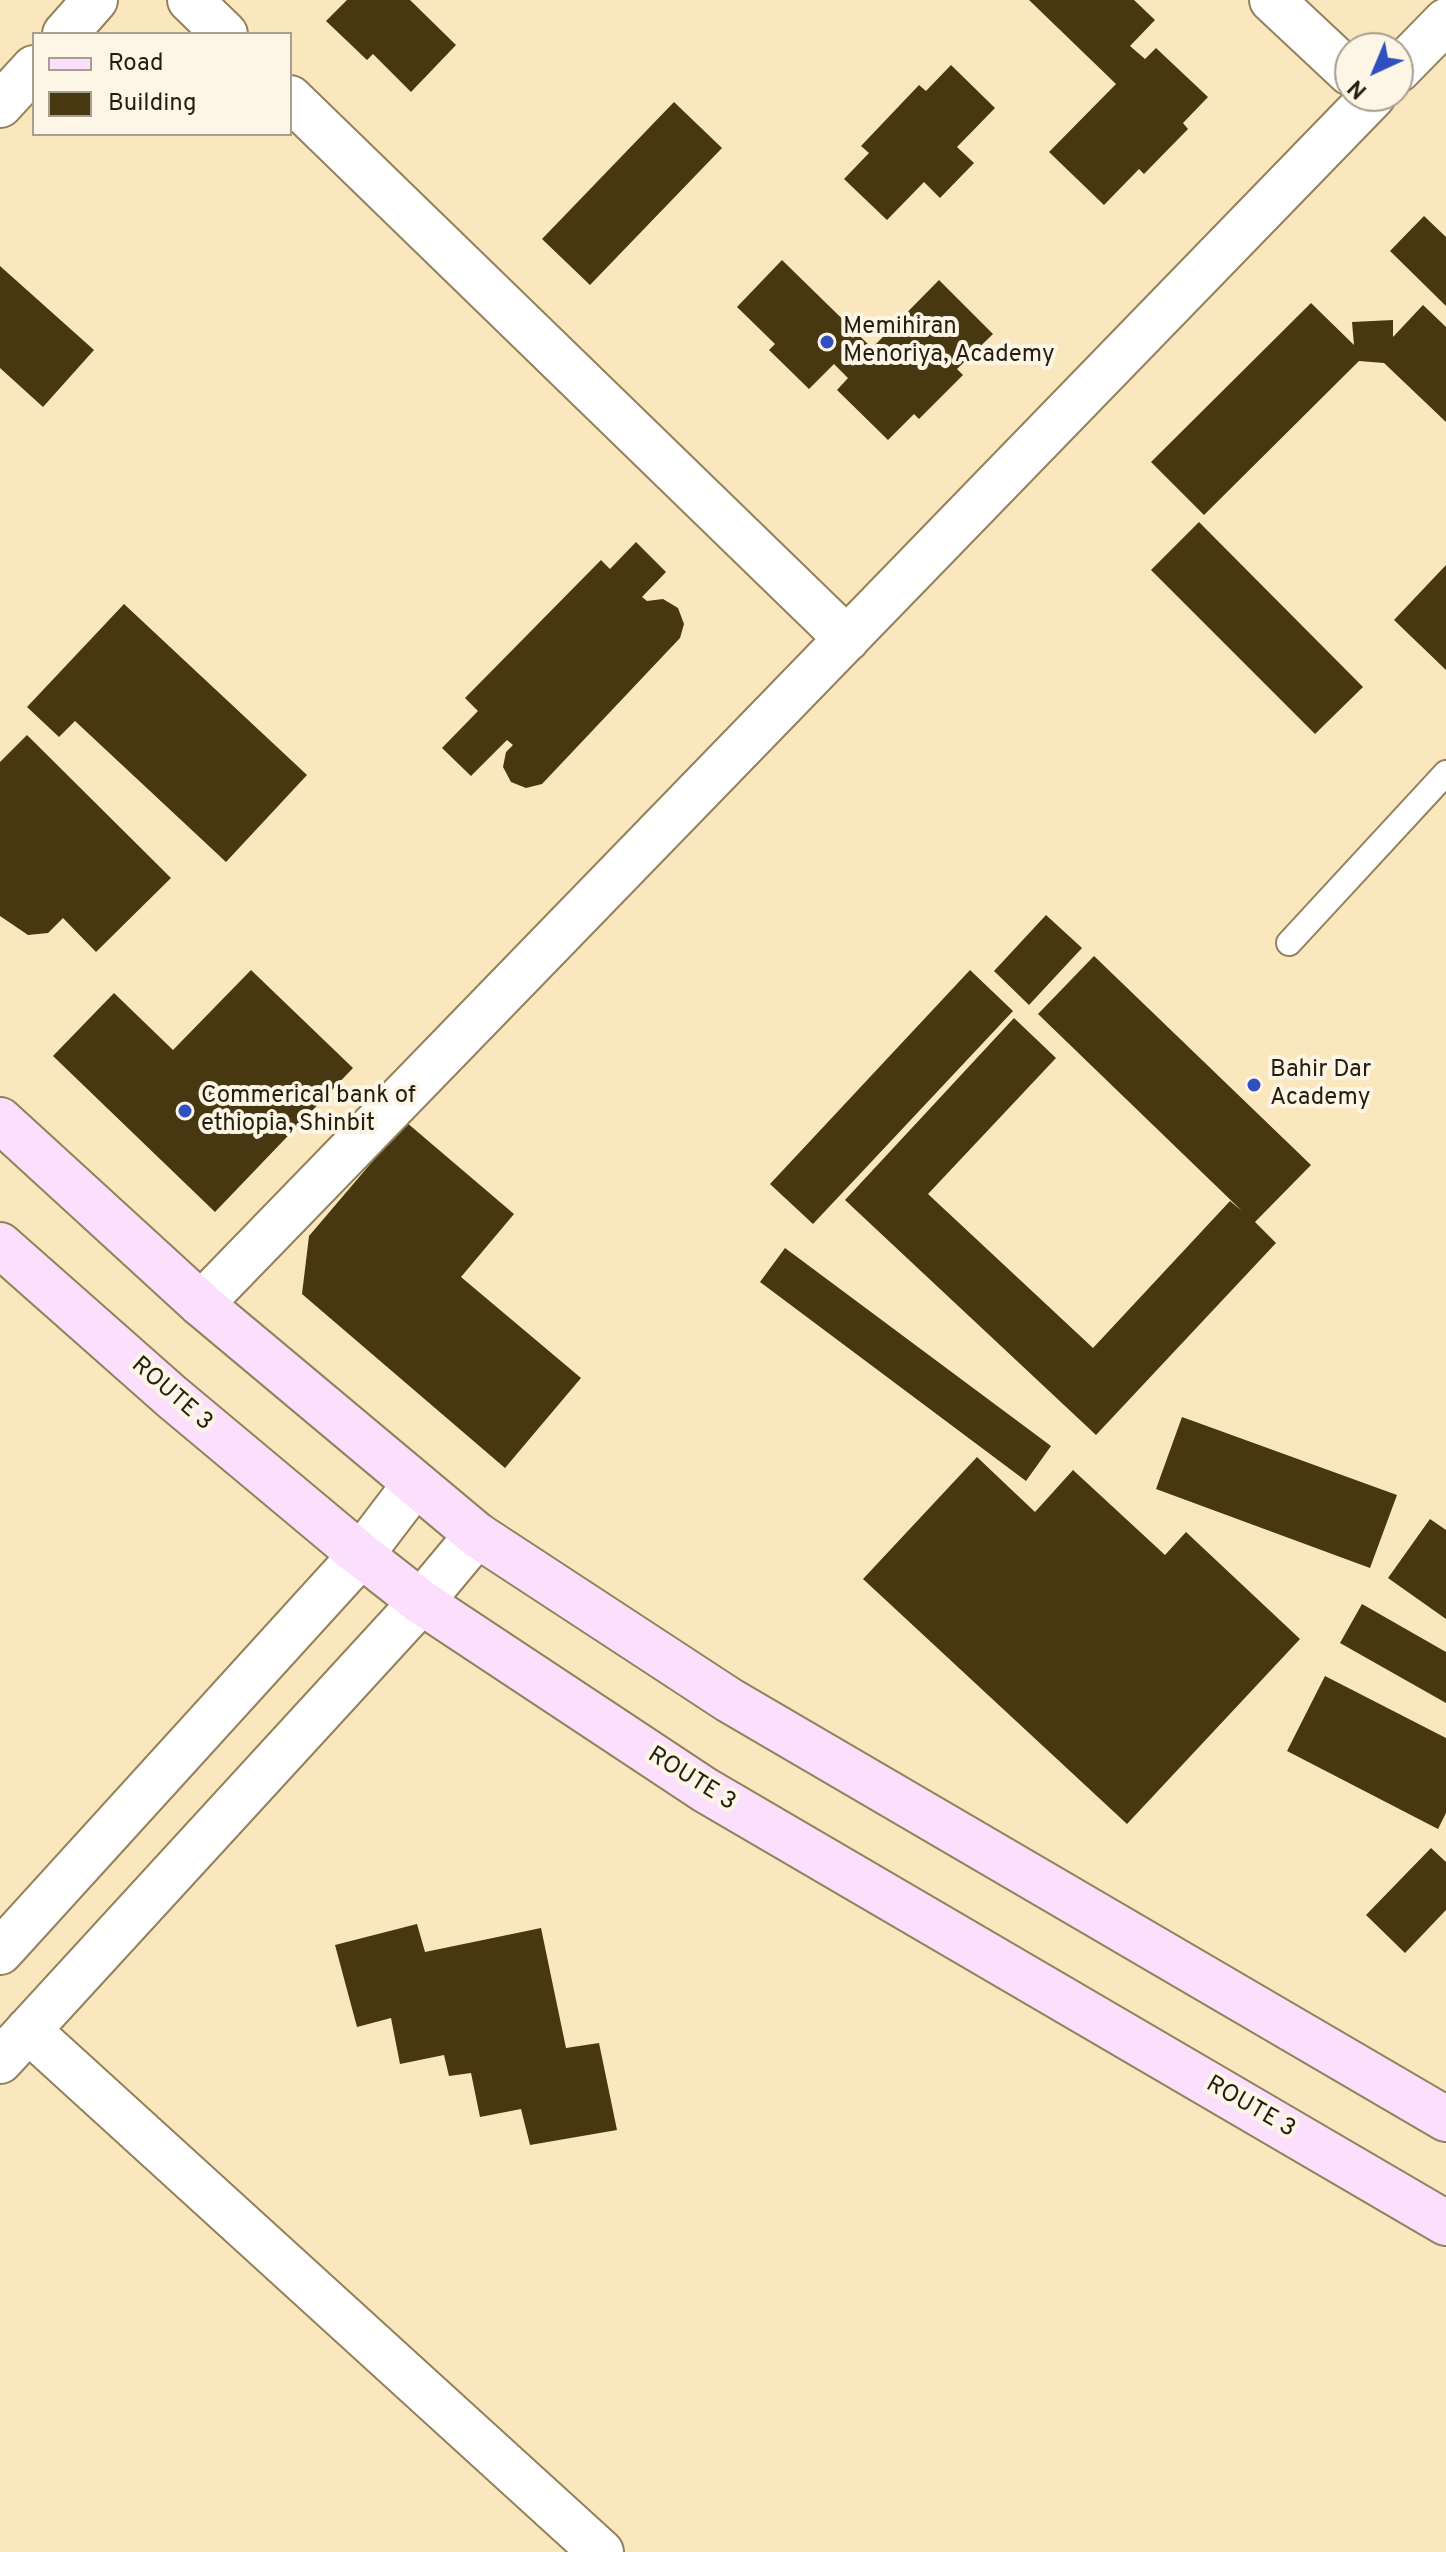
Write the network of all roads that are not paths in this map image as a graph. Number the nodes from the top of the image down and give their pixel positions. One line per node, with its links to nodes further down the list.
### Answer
1 (95, 0): 5 (street)
2 (190, 0): 6 (street)
3 (1272, 0): 8 (street)
4 (1446, 21): 7 (street)
5 (67, 32)
6 (223, 32)
7 (1414, 54)
8 (1334, 58)
9 (32, 70): 11 (street)
10 (292, 100): 13 (street)
11 (0, 105)
12 (1358, 112): 13 (street)
13 (847, 639): 18 (street)
14 (1446, 773): 15 (lane)
15 (1289, 943)
16 (0, 1120): 18 (main road)
17 (0, 1245): 21 (main road, ROUTE 3)
18 (201, 1304): 19 (main road)
19 (415, 1484): 20 (main road); 21 (street)
20 (477, 1535): 22 (street); 25 (main road)
21 (361, 1555): 22 (main road, ROUTE 3); 23 (street)
22 (421, 1602): 24 (street); 26 (main road, ROUTE 3)
23 (0, 1952)
24 (14, 2046): 27 (street)
25 (1446, 2119)
26 (1446, 2223)
27 (599, 2551)

